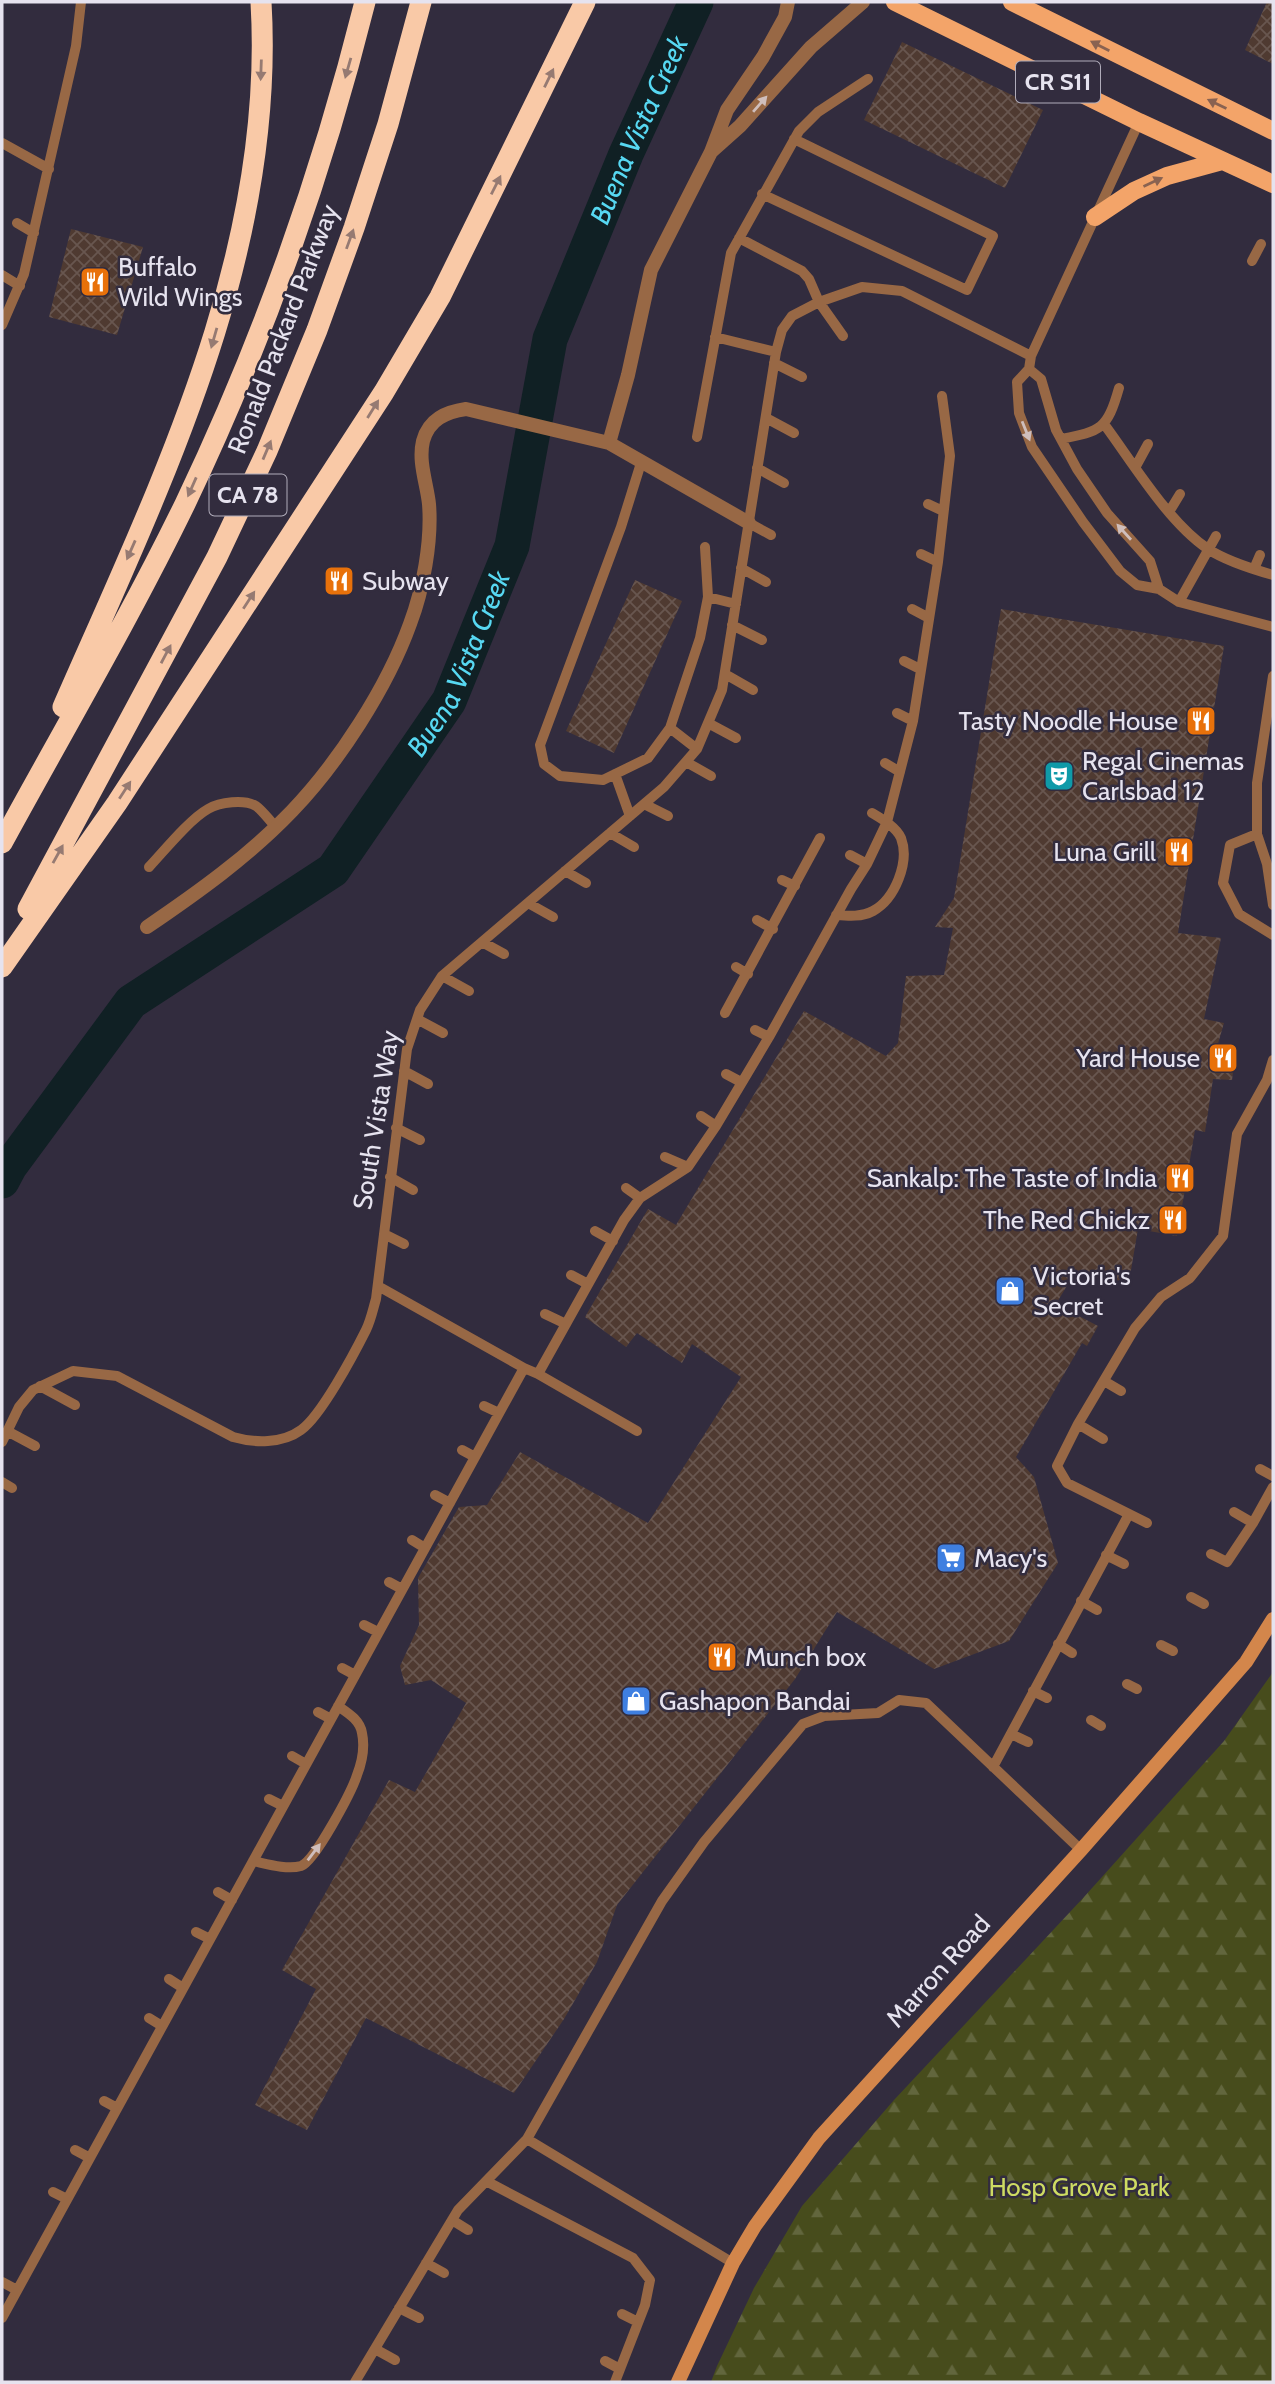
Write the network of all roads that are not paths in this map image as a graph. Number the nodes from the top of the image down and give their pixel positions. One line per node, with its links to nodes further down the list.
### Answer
1 (81, 2): 18 (lane)
2 (261, 2): 101 (highway, one-way to 101)
3 (365, 2): 101 (highway, Ronald Packard Parkway / CA 78, one-way to 101)
4 (421, 2): 121 (highway, Ronald Packard Parkway / CA 78, one-way to 4)
5 (585, 2): 122 (highway, one-way to 5)
6 (788, 2): 16 (street)
7 (863, 2): 16 (street, one-way to 7)
8 (895, 2): 12 (main road, CR S11)
9 (1012, 2): 10 (main road, CR S11)
10 (1039, 8): 13 (main road, CR S11, one-way to 10)
11 (868, 79): 14 (lane)
12 (1139, 122): 17 (main road, CR S11); 21 (lane)
13 (1273, 131)
14 (794, 139): 20 (lane); 20 (lane)
15 (2, 143): 18 (lane)
16 (711, 152): 44 (street)
17 (1222, 160): 19 (main road, CR S11); 21 (main road, one-way to 17)
18 (49, 169): 23 (lane)
19 (1273, 184)
20 (762, 194): 24 (lane)
21 (1095, 217): 33 (lane)
22 (17, 223): 23 (lane)
23 (34, 233): 28 (lane)
24 (739, 238): 29 (lane); 32 (lane)
25 (1261, 244): 26 (lane)
26 (1252, 261)
27 (2, 275): 28 (lane)
28 (20, 286): 30 (lane)
29 (818, 302): 31 (lane); 33 (lane, South Vista Way); 34 (lane, South Vista Way)
30 (2, 325)
31 (843, 336)
32 (715, 337): 34 (lane); 42 (lane)
33 (1031, 356): 35 (lane)
34 (775, 357): 36 (lane); 39 (lane, South Vista Way)
35 (1029, 369): 43 (lane); 68 (lane, one-way to 68)
36 (802, 377)
37 (1119, 388): 40 (lane)
38 (942, 396): 47 (lane)
39 (765, 418): 41 (lane); 50 (lane, South Vista Way)
40 (1104, 424): 43 (lane); 49 (lane)
41 (794, 433)
42 (696, 436)
43 (1061, 439): 68 (lane, one-way to 43)
44 (609, 443): 48 (street); 98 (street)
45 (1149, 444): 49 (lane)
46 (936, 450): 47 (lane)
47 (950, 456): 54 (lane)
48 (641, 463): 56 (street); 91 (lane)
49 (1136, 466): 55 (lane)
50 (758, 468): 51 (lane); 56 (lane, South Vista Way)
51 (784, 483)
52 (1180, 494): 55 (lane)
53 (928, 504): 54 (lane)
54 (943, 511): 63 (lane)
55 (1169, 512): 60 (lane)
56 (748, 523): 57 (lane); 64 (lane, South Vista Way)
57 (771, 535)
58 (1216, 536): 60 (lane)
59 (705, 547): 69 (lane)
60 (1209, 549): 65 (lane); 70 (lane)
61 (921, 554): 63 (lane)
62 (1260, 555): 65 (lane)
63 (938, 562): 73 (lane)
64 (741, 568): 67 (lane); 71 (lane, South Vista Way)
65 (1254, 569): 66 (lane)
66 (1273, 575)
67 (766, 582)
68 (1159, 589): 70 (lane)
69 (708, 597): 71 (lane); 85 (lane)
70 (1179, 602): 75 (lane)
71 (736, 604): 74 (lane, South Vista Way)
72 (912, 608): 73 (lane)
73 (929, 618): 78 (lane)
74 (732, 625): 76 (lane); 79 (lane, South Vista Way)
75 (1273, 627)
76 (762, 640)
77 (904, 661): 78 (lane)
78 (920, 669): 83 (lane)
79 (724, 674): 81 (lane); 84 (lane, South Vista Way)
80 (1273, 676): 100 (lane)
81 (753, 690)
82 (897, 713): 83 (lane)
83 (913, 720): 90 (lane)
84 (708, 723): 86 (lane); 87 (lane, South Vista Way)
85 (670, 728): 87 (lane); 91 (lane)
86 (736, 738)
87 (697, 749): 88 (lane, South Vista Way)
88 (686, 762): 92 (lane); 93 (lane, South Vista Way)
89 (885, 763): 90 (lane)
90 (901, 772): 97 (lane)
91 (615, 774): 95 (lane)
92 (711, 776)
93 (644, 804): 95 (lane, South Vista Way); 96 (lane)
94 (872, 813): 97 (lane)
95 (630, 816): 99 (lane, South Vista Way)
96 (668, 816)
97 (887, 822): 105 (lane); 113 (lane)
98 (275, 826): 106 (lane); 116 (street)
99 (610, 833): 103 (lane); 107 (lane, South Vista Way)
100 (1256, 834): 112 (lane); 118 (lane)
101 (6, 835)
102 (820, 838): 110 (lane)
103 (634, 847)
104 (850, 855): 105 (lane)
105 (867, 864): 113 (lane)
106 (149, 867)
107 (565, 872): 109 (lane); 111 (lane, South Vista Way)
108 (782, 880): 110 (lane)
109 (586, 883)
110 (795, 886): 117 (lane)
111 (528, 903): 114 (lane); 119 (lane, South Vista Way)
112 (1273, 905)
113 (836, 915): 131 (lane)
114 (553, 917)
115 (757, 920): 117 (lane)
116 (147, 928)
117 (773, 929): 124 (lane)
118 (1273, 935)
119 (482, 942): 120 (lane); 125 (lane, South Vista Way)
120 (504, 954)
121 (2, 957)
122 (2, 967)
123 (736, 967): 124 (lane)
124 (748, 974): 127 (lane)
125 (442, 976): 126 (lane); 128 (lane, South Vista Way)
126 (469, 991)
127 (725, 1013)
128 (417, 1019): 130 (lane); 133 (lane, South Vista Way)
129 (755, 1030): 131 (lane)
130 (443, 1033)
131 (769, 1037): 136 (lane)
132 (1273, 1060): 135 (lane)
133 (404, 1071): 137 (lane); 140 (lane, South Vista Way)
134 (726, 1074): 136 (lane)
135 (1270, 1081): 159 (lane)
136 (741, 1082): 139 (lane)
137 (428, 1084)
138 (701, 1116): 139 (lane)
139 (716, 1126): 143 (lane)
140 (396, 1128): 141 (lane); 144 (lane, South Vista Way)
141 (420, 1140)
142 (665, 1157): 143 (lane)
143 (688, 1167): 147 (lane)
144 (390, 1177): 146 (lane); 149 (lane, South Vista Way)
145 (626, 1188): 147 (lane)
146 (413, 1189)
147 (640, 1198): 150 (lane)
148 (595, 1231): 150 (lane)
149 (384, 1234): 151 (lane); 154 (lane, South Vista Way)
150 (613, 1241): 153 (lane)
151 (404, 1244)
152 (571, 1275): 153 (lane)
153 (588, 1284): 156 (lane)
154 (378, 1286): 157 (lane); 160 (lane, South Vista Way)
155 (545, 1314): 156 (lane)
156 (566, 1324): 158 (lane)
157 (524, 1368): 158 (lane); 164 (lane)
158 (538, 1374): 167 (lane)
159 (1104, 1381): 161 (lane); 165 (lane)
160 (40, 1386): 162 (lane); 166 (lane, South Vista Way)
161 (1121, 1391)
162 (75, 1405)
163 (484, 1406): 164 (lane)
164 (499, 1413): 172 (lane)
165 (1078, 1424): 168 (lane); 179 (lane)
166 (7, 1431): 169 (lane, South Vista Way); 170 (lane)
167 (637, 1431)
168 (1103, 1439)
169 (2, 1442)
170 (35, 1446)
171 (461, 1450): 172 (lane)
172 (475, 1457): 177 (lane)
173 (1260, 1469): 174 (lane)
174 (1273, 1476)
175 (1273, 1487): 181 (lane)
176 (435, 1495): 177 (lane)
177 (450, 1503): 183 (lane)
178 (1234, 1513): 181 (lane)
179 (1129, 1514): 180 (lane); 185 (lane)
180 (1147, 1523)
181 (1253, 1523): 184 (lane)
182 (412, 1540): 183 (lane)
183 (425, 1548): 188 (lane)
184 (1211, 1554)
185 (1106, 1555): 186 (lane); 190 (lane)
186 (1124, 1564)
187 (389, 1582): 188 (lane)
188 (402, 1590): 195 (lane)
189 (1191, 1597): 191 (lane)
190 (1081, 1601): 192 (lane); 196 (lane)
191 (1204, 1604)
192 (1097, 1609)
193 (1273, 1619): 215 (main road, Marron Road)
194 (365, 1625): 195 (lane)
195 (379, 1632): 201 (lane)
196 (1058, 1644): 199 (lane); 202 (lane)
197 (1161, 1645): 198 (lane)
198 (1173, 1651)
199 (1072, 1653)
200 (342, 1668): 201 (lane)
201 (355, 1675): 204 (lane)
202 (1034, 1691): 203 (lane); 207 (lane)
203 (1047, 1698)
204 (338, 1706): 206 (lane); 216 (lane, one-way to 204)
205 (318, 1712): 206 (lane)
206 (331, 1719): 210 (lane)
207 (1011, 1734): 208 (lane); 211 (lane)
208 (1028, 1742)
209 (292, 1756): 210 (lane)
210 (306, 1764): 213 (lane)
211 (993, 1767): 215 (lane); 229 (lane)
212 (269, 1799): 213 (lane)
213 (283, 1806): 216 (lane)
214 (244, 1848): 216 (lane)
215 (1082, 1850): 240 (main road, Marron Road)
216 (254, 1858): 218 (lane)
217 (218, 1892): 218 (lane)
218 (232, 1900): 220 (lane)
219 (196, 1932): 220 (lane)
220 (210, 1940): 222 (lane)
221 (169, 1979): 222 (lane)
222 (183, 1987): 224 (lane)
223 (149, 2018): 224 (lane)
224 (162, 2026): 226 (lane)
225 (128, 2059): 226 (lane)
226 (141, 2065): 228 (lane)
227 (104, 2101): 228 (lane)
228 (117, 2108): 231 (lane)
229 (527, 2139): 232 (lane); 240 (lane)
230 (75, 2150): 231 (lane)
231 (90, 2158): 234 (lane)
232 (486, 2181): 235 (lane); 248 (lane)
233 (53, 2192): 234 (lane)
234 (67, 2199): 238 (lane)
235 (452, 2220): 236 (lane); 239 (lane)
236 (468, 2230)
237 (30, 2238): 238 (lane)
238 (42, 2244): 243 (lane)
239 (426, 2263): 241 (lane); 244 (lane)
240 (733, 2263): 255 (main road, Marron Road)
241 (444, 2273)
242 (2, 2282): 243 (lane)
243 (17, 2290): 246 (lane)
244 (400, 2308): 247 (lane); 249 (lane)
245 (622, 2314): 248 (lane)
246 (2, 2318)
247 (419, 2318)
248 (638, 2322): 252 (lane)
249 (375, 2349): 250 (lane); 253 (lane)
250 (395, 2360)
251 (605, 2361): 252 (lane)
252 (620, 2369): 254 (lane)
253 (355, 2382)
254 (615, 2382)
255 (678, 2382)

